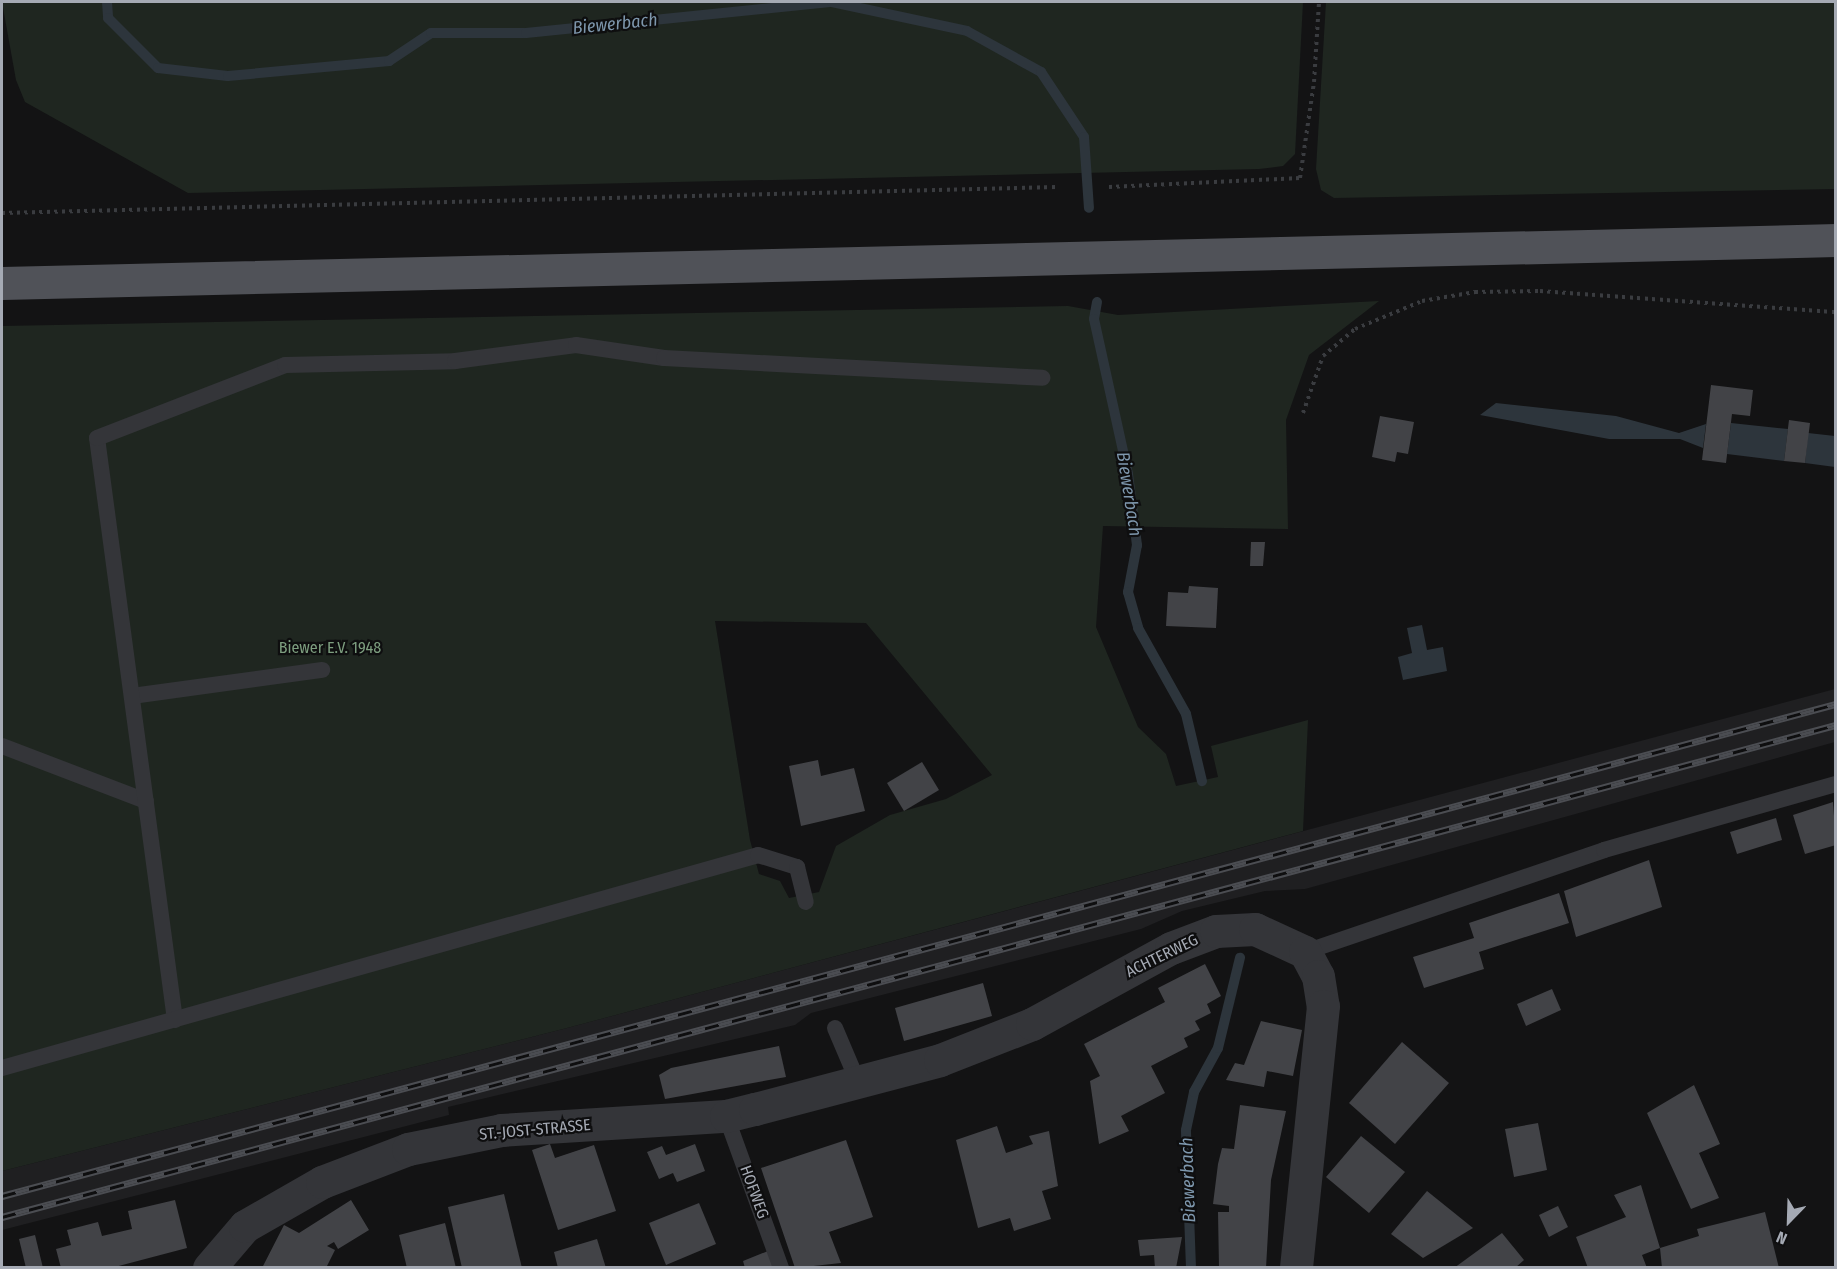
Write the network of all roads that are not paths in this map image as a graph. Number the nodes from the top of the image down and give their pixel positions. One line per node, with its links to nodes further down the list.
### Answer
1 (1836, 240): 2 (main road)
2 (2, 284)
3 (1042, 378): 5 (lane)
4 (322, 670): 5 (lane)
5 (132, 696): 8 (lane)
6 (2, 746): 8 (lane)
7 (1836, 784): 10 (lane)
8 (146, 801): 11 (lane)
9 (806, 902): 11 (lane)
10 (1305, 952): 14 (street, ACHTERWEG); 18 (street)
11 (175, 1020): 13 (lane)
12 (835, 1028): 14 (lane)
13 (2, 1068)
14 (858, 1082): 15 (street, ST.-JOST-STRASSE)
15 (726, 1116): 16 (street, ST.-JOST-STRASSE); 17 (lane, HOFWEG)
16 (211, 1267)
17 (781, 1268)
18 (1296, 1268)

